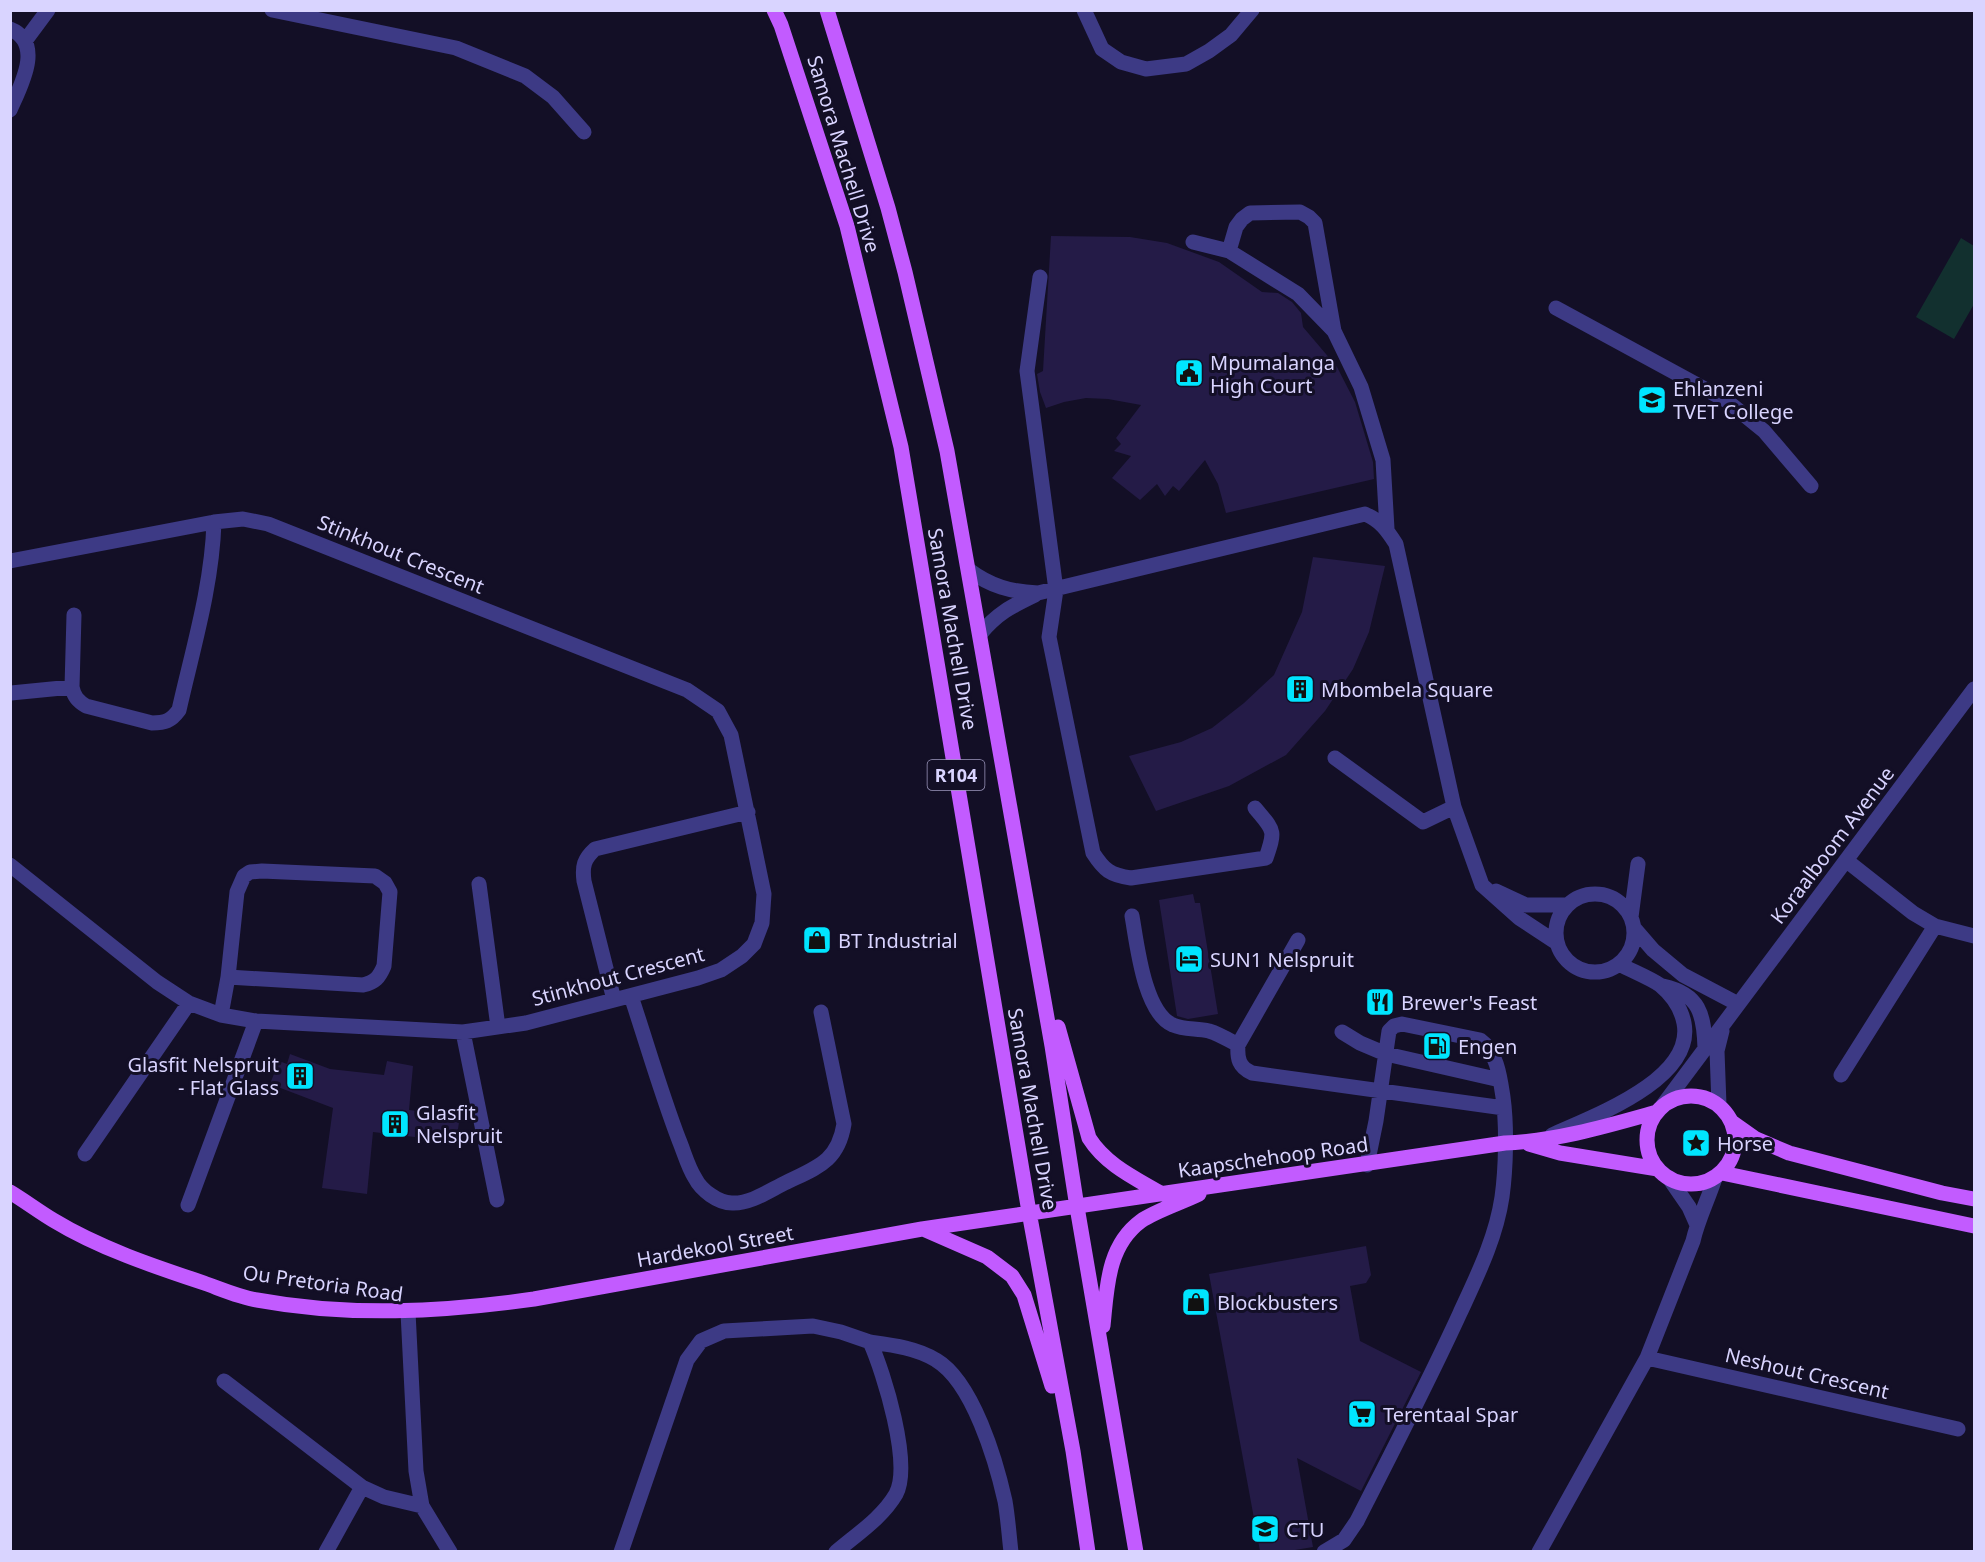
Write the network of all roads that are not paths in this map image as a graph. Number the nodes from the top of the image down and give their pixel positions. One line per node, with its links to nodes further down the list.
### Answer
1 (48, 10): 8 (street)
2 (272, 10): 10 (street)
3 (774, 10): 85 (main road, Samora Machell Drive / R104)
4 (827, 10): 20 (main road, Samora Machell Drive / R104)
5 (1084, 10): 6 (street)
6 (1252, 10)
7 (10, 29): 8 (street)
8 (26, 41): 9 (street)
9 (10, 110)
10 (584, 132)
11 (1193, 242): 12 (street)
12 (1228, 251): 15 (street); 15 (street)
13 (1040, 277): 21 (street)
14 (1556, 308): 16 (street)
15 (1334, 331): 18 (street)
16 (1811, 486)
17 (214, 522): 19 (street, Stinkhout Crescent); 25 (street); 31 (street, Stinkhout Crescent)
18 (1387, 529): 21 (street); 29 (street)
19 (10, 561)
20 (969, 570): 22 (street); 24 (main road, Samora Machell Drive / R104)
21 (1056, 590): 22 (street); 30 (street)
22 (1038, 593): 24 (street)
23 (74, 615): 25 (street)
24 (980, 634): 38 (main road, Samora Machell Drive / R104)
25 (72, 687): 27 (street)
26 (1974, 689): 32 (street, Koraalboom Avenue)
27 (11, 694)
28 (1335, 758): 29 (street)
29 (1454, 807): 36 (street)
30 (1255, 808)
31 (748, 812): 48 (street, Stinkhout Crescent); 49 (street)
32 (1847, 861): 41 (street); 51 (street, Koraalboom Avenue)
33 (1638, 864): 40 (street)
34 (10, 865): 50 (street, Stinkhout Crescent)
35 (479, 884): 56 (street)
36 (1482, 885): 37 (street); 44 (street)
37 (1567, 905): 40 (street); 44 (street)
38 (1028, 916): 80 (main road); 84 (main road, Samora Machell Drive / R104)
39 (1132, 916): 59 (street)
40 (1633, 922): 45 (street); 51 (street)
41 (1935, 926): 42 (street); 62 (street)
42 (1974, 936)
43 (1298, 940): 59 (street)
44 (1557, 943): 45 (street)
45 (1619, 964): 47 (street)
46 (228, 977): 46 (street); 53 (street)
47 (1659, 985): 60 (street); 69 (street)
48 (631, 996): 49 (street, Stinkhout Crescent); 52 (street)
49 (614, 1000): 56 (street, Stinkhout Crescent)
50 (189, 1003): 53 (street, Stinkhout Crescent); 72 (street)
51 (1738, 1004): 55 (street, Koraalboom Avenue)
52 (821, 1012)
53 (220, 1015): 54 (street, Stinkhout Crescent)
54 (256, 1020): 57 (street, Stinkhout Crescent); 83 (street)
55 (1723, 1025): 60 (street, Koraalboom Avenue); 65 (street)
56 (498, 1027): 57 (street, Stinkhout Crescent)
57 (463, 1032): 82 (street)
58 (1342, 1032): 61 (street)
59 (1238, 1045): 64 (street)
60 (1705, 1048): 67 (street, Koraalboom Avenue)
61 (1386, 1054): 63 (street); 63 (street); 64 (street)
62 (1841, 1075)
63 (1500, 1080): 66 (street)
64 (1380, 1092): 66 (street); 73 (street)
65 (1719, 1105): 67 (main road); 68 (main road)
66 (1504, 1108): 70 (street)
67 (1660, 1109): 69 (main road); 74 (main road)
68 (1732, 1122): 75 (main road); 78 (main road)
69 (1544, 1139): 71 (main road)
70 (1504, 1143): 71 (main road, Kaapschehoop Road); 73 (main road, Kaapschehoop Road); 105 (street)
71 (1523, 1143): 74 (main road)
72 (85, 1155)
73 (1367, 1165): 76 (main road, Kaapschehoop Road)
74 (1663, 1174): 75 (main road); 86 (street)
75 (1718, 1175): 86 (street); 87 (main road)
76 (1216, 1187): 80 (main road, Kaapschehoop Road); 91 (main road)
77 (10, 1192): 89 (main road, Ou Pretoria Road)
78 (1942, 1193): 79 (street); 81 (main road)
79 (1974, 1193)
80 (1162, 1194): 84 (main road, Kaapschehoop Road)
81 (1974, 1199)
82 (497, 1200)
83 (188, 1205)
84 (1077, 1207): 85 (main road, Kaapschehoop Road); 91 (main road, Samora Machell Drive / R104)
85 (1029, 1212): 88 (main road, Hardekool Street); 95 (main road, Samora Machell Drive / R104)
86 (1697, 1225): 92 (street)
87 (1974, 1226)
88 (922, 1229): 89 (main road, Hardekool Street); 95 (main road)
89 (408, 1312): 97 (street, Ou Pretoria Road)
90 (870, 1342): 100 (street); 101 (street); 102 (street)
91 (1101, 1345): 104 (main road, Samora Machell Drive / R104)
92 (1647, 1358): 94 (street, Neshout Crescent); 106 (street)
93 (224, 1381): 96 (street)
94 (1958, 1429)
95 (1073, 1452): 103 (main road, Samora Machell Drive / R104)
96 (362, 1487): 97 (street); 98 (street)
97 (422, 1506): 99 (street, Ou Pretoria Road)
98 (326, 1551)
99 (450, 1551)
100 (621, 1551)
101 (836, 1551)
102 (1011, 1551)
103 (1088, 1551)
104 (1136, 1551)
105 (1324, 1551)
106 (1539, 1551)

